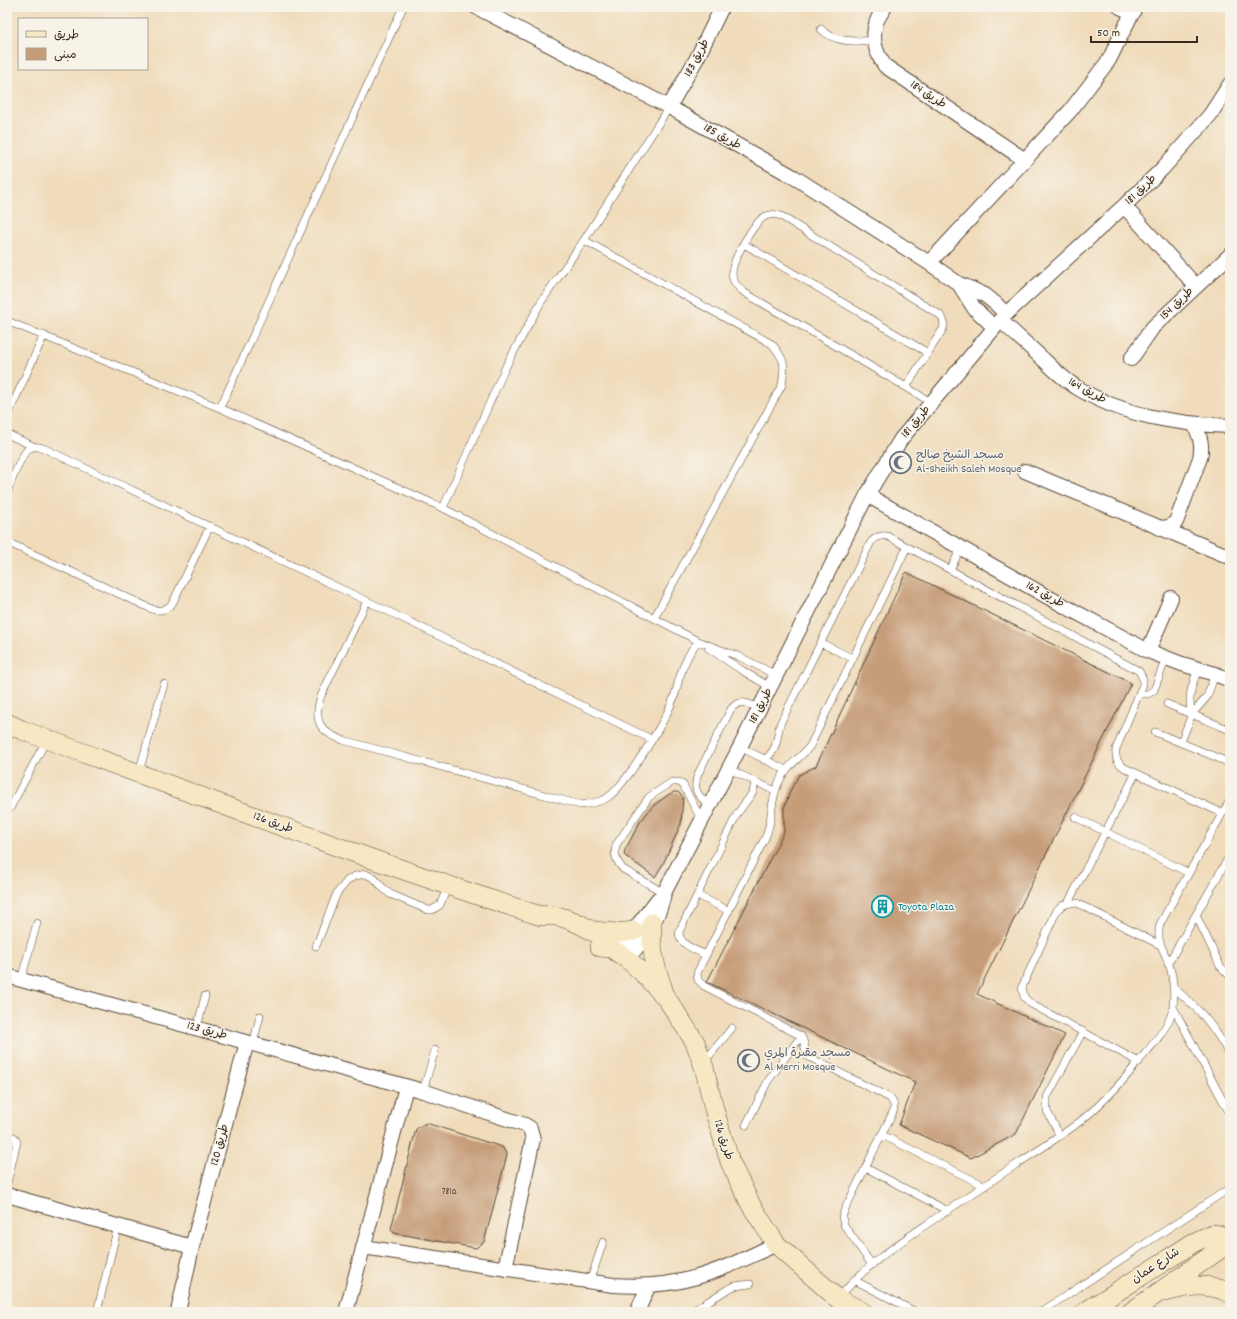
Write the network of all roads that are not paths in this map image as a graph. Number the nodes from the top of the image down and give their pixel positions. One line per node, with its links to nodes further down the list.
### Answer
1 (403, 7): 24 (lane)
2 (476, 7): 9 (street, طريق 185)
3 (722, 7): 9 (street, طريق 183)
4 (885, 7): 7 (street, طريق 184)
5 (1129, 9): 10 (street)
6 (821, 29): 7 (lane)
7 (874, 40): 10 (street, طريق 184)
8 (1230, 84): 11 (street, طريق 181)
9 (669, 107): 12 (lane); 15 (street, طريق 185)
10 (1025, 160): 15 (street)
11 (1124, 206): 16 (street); 17 (street, طريق 181)
12 (584, 240): 33 (lane); 43 (lane)
13 (744, 244): 20 (lane); 20 (lane); 22 (lane)
14 (1230, 254): 16 (street, طريق 154)
15 (929, 263): 17 (street, طريق 185)
16 (1196, 286): 21 (street, طريق 154)
17 (1000, 320): 23 (street, طريق 181); 26 (street, طريق 164)
18 (7, 321): 19 (lane)
19 (44, 335): 24 (lane); 25 (lane)
20 (928, 353): 22 (lane)
21 (1131, 359)
22 (906, 387): 23 (lane)
23 (932, 403): 32 (street, طريق 181)
24 (220, 408): 33 (lane)
25 (7, 417)
26 (1194, 424): 27 (street, طريق 164); 35 (street)
27 (1230, 426)
28 (7, 434): 29 (lane)
29 (34, 447): 31 (lane); 34 (lane)
30 (1025, 471): 35 (street)
31 (7, 492)
32 (867, 495): 38 (street, طريق 162); 52 (street, طريق 181)
33 (443, 508): 43 (lane)
34 (210, 526): 36 (lane); 42 (lane)
35 (1160, 528): 39 (street)
36 (7, 542)
37 (907, 547): 40 (lane); 45 (lane); 47 (lane)
38 (961, 548): 40 (lane); 46 (street, طريق 162)
39 (1230, 557)
40 (950, 570): 54 (lane)
41 (1171, 598): 46 (street)
42 (367, 601): 62 (lane); 62 (lane)
43 (654, 618): 44 (lane)
44 (698, 641): 52 (lane); 52 (lane); 62 (lane)
45 (821, 642): 47 (lane); 65 (lane)
46 (1148, 651): 48 (street, طريق 162)
47 (852, 658): 68 (lane)
48 (1166, 658): 49 (street, طريق 162); 54 (lane)
49 (1198, 669): 50 (street, طريق 162); 57 (lane)
50 (1216, 674): 51 (street, طريق 162); 57 (lane)
51 (1230, 680)
52 (773, 681): 56 (street, طريق 181)
53 (164, 684): 70 (lane)
54 (1139, 694): 69 (lane)
55 (1167, 704): 57 (lane)
56 (759, 708): 64 (street, طريق 181); 74 (lane)
57 (1192, 714): 59 (lane); 63 (lane)
58 (7, 723): 61 (street, طريق 126)
59 (1230, 730)
60 (1155, 732): 63 (lane)
61 (47, 739): 70 (street, طريق 126); 75 (lane)
62 (651, 739)
63 (1181, 742): 66 (lane)
64 (740, 747): 65 (lane); 67 (street, طريق 181)
65 (764, 760): 68 (lane)
66 (1230, 763)
67 (729, 769): 71 (lane); 74 (street, طريق 181)
68 (786, 770): 72 (lane)
69 (1136, 773): 76 (lane); 79 (lane)
70 (138, 774): 82 (street, طريق 126)
71 (756, 782): 72 (lane); 84 (lane)
72 (775, 791): 86 (lane)
73 (1230, 800): 76 (lane)
74 (710, 806): 78 (street, طريق 181)
75 (10, 808)
76 (1222, 813): 81 (lane)
77 (1075, 818): 79 (lane)
78 (702, 822): 83 (street, طريق 181); 83 (lane)
79 (1105, 832): 81 (lane); 85 (lane)
80 (1230, 855): 87 (lane)
81 (1188, 873): 93 (lane)
82 (448, 886): 88 (street, طريق 126); 94 (lane)
83 (664, 893): 90 (street, طريق 181); 92 (street, طريق 181)
84 (697, 895): 86 (lane); 96 (lane)
85 (1068, 903): 93 (lane); 108 (lane)
86 (729, 911): 96 (lane)
87 (1196, 915): 97 (lane); 99 (lane)
88 (541, 916): 91 (street, طريق 126); 95 (street, طريق 126)
89 (37, 923): 100 (lane)
90 (652, 923): 95 (street, طريق 181); 103 (street)
91 (592, 931): 92 (street); 95 (street, طريق 126)
92 (634, 931): 95 (street, طريق 181)
93 (1160, 945): 97 (lane)
94 (316, 946)
95 (618, 953): 103 (street, طريق 126)
96 (706, 955): 109 (lane)
97 (1168, 964): 101 (lane)
98 (7, 976): 100 (street, طريق 123)
99 (1230, 976)
100 (21, 980): 106 (street, طريق 123)
101 (1173, 987): 104 (lane); 112 (lane)
102 (205, 996): 106 (lane)
103 (667, 999): 113 (street, طريق 126)
104 (1173, 1007): 114 (lane); 117 (lane)
105 (260, 1016): 110 (lane)
106 (197, 1028): 110 (street, طريق 123)
107 (732, 1028): 113 (lane)
108 (1083, 1031): 114 (lane); 121 (lane)
109 (801, 1036): 118 (lane); 119 (lane)
110 (250, 1043): 115 (street, طريق 123); 132 (street, طريق 120)
111 (435, 1050): 116 (lane)
112 (1230, 1056)
113 (703, 1062): 131 (street, طريق 126)
114 (1139, 1062): 121 (lane)
115 (406, 1087): 116 (street, طريق 123); 133 (street)
116 (424, 1091): 135 (street, طريق 123)
117 (1230, 1114)
118 (746, 1125)
119 (882, 1135): 122 (lane); 124 (lane)
120 (7, 1136): 123 (lane)
121 (1060, 1136): 124 (lane)
122 (866, 1168): 127 (lane); 134 (lane)
123 (7, 1183)
124 (985, 1186): 127 (lane)
125 (1230, 1188): 150 (lane)
126 (7, 1195): 128 (street)
127 (948, 1210): 134 (lane)
128 (118, 1226): 132 (street); 143 (lane)
129 (1230, 1241): 141 (street, شارع عمان); 151 (street, شارع عمان)
130 (603, 1242): 137 (lane)
131 (776, 1244): 139 (street); 142 (street, طريق 126)
132 (192, 1247): 144 (street, طريق 120)
133 (363, 1247): 135 (street); 145 (street)
134 (872, 1265): 136 (lane)
135 (505, 1269): 137 (street)
136 (854, 1280): 142 (lane); 149 (lane)
137 (590, 1282): 139 (street)
138 (750, 1284): 147 (lane)
139 (648, 1287): 146 (street)
140 (1230, 1293): 141 (street)
141 (1154, 1295): 152 (street, شارع عمان)
142 (838, 1299): 148 (street, طريق 126)
143 (97, 1312)
144 (178, 1312)
145 (346, 1312)
146 (637, 1312)
147 (691, 1312)
148 (863, 1312)
149 (916, 1312)
150 (1041, 1312)
151 (1086, 1312)
152 (1131, 1312)

